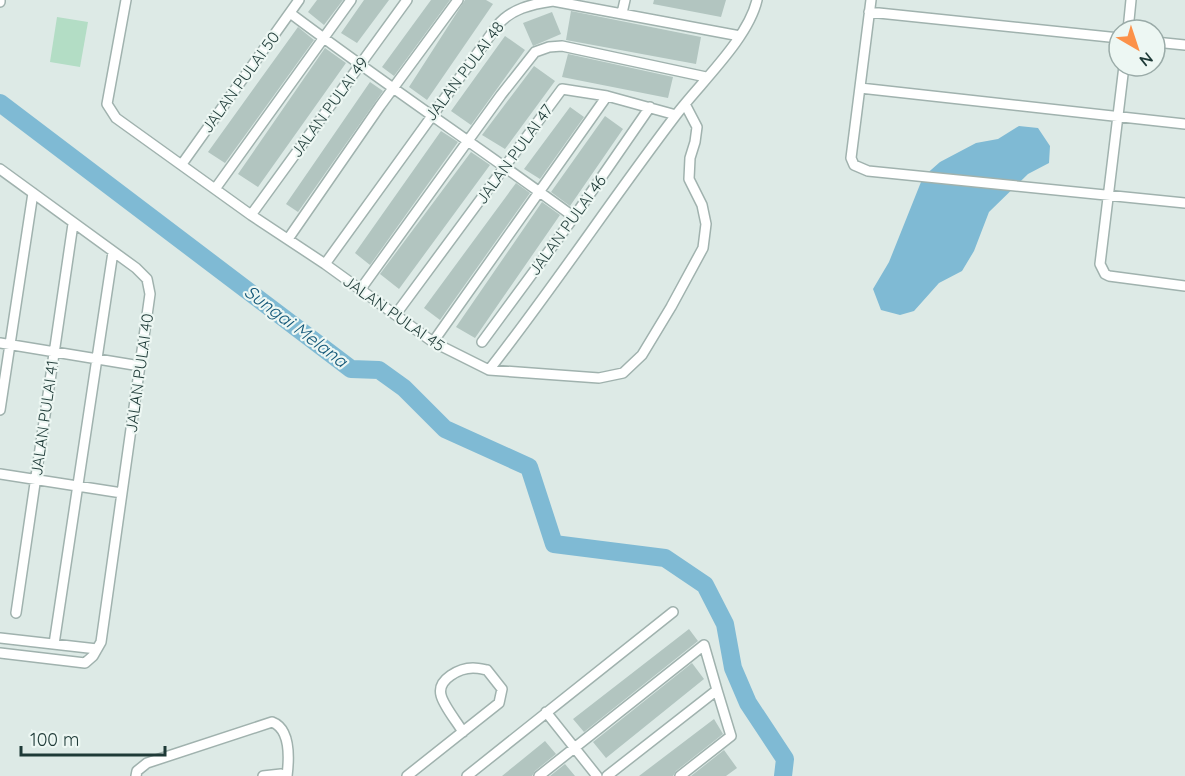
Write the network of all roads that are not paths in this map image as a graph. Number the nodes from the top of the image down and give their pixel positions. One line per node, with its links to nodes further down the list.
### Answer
1 (126, 0): 32 (street, JALAN PULAI 45)
2 (299, 0): 12 (street, JALAN PULAI 50)
3 (351, 0): 16 (street)
4 (407, 0): 19 (street, JALAN PULAI 49)
5 (458, 0): 23 (street)
6 (625, 0): 11 (street)
7 (757, 0): 14 (street)
8 (871, 0): 10 (street)
9 (1131, 0): 13 (street)
10 (869, 12): 15 (street); 22 (street)
11 (622, 13): 14 (street, JALAN PULAI 48); 27 (street, JALAN PULAI 48)
12 (290, 14): 16 (street); 32 (street, JALAN PULAI 50)
13 (1129, 18)
14 (740, 36): 20 (street)
15 (1107, 37)
16 (323, 38): 19 (street); 35 (street)
17 (1167, 43): 18 (street)
18 (1185, 45)
19 (359, 65): 23 (street); 40 (street, JALAN PULAI 49)
20 (706, 77): 25 (street); 31 (street)
21 (1123, 78): 29 (street)
22 (860, 88): 29 (street); 38 (street)
23 (393, 89): 27 (street); 43 (street)
24 (607, 96): 26 (street, JALAN PULAI 47); 33 (street, JALAN PULAI 47); 36 (street)
25 (685, 104): 28 (street); 55 (street)
26 (650, 107): 28 (street, JALAN PULAI 47); 41 (street, JALAN PULAI 46)
27 (431, 114): 31 (street); 45 (street, JALAN PULAI 48)
28 (676, 114): 55 (street)
29 (1118, 116): 30 (street); 38 (street)
30 (1185, 124)
31 (469, 141): 33 (street); 47 (street)
32 (182, 164): 35 (street, JALAN PULAI 45)
33 (505, 166): 36 (street); 48 (street, JALAN PULAI 47)
34 (0, 169): 37 (street, JALAN PULAI 40)
35 (215, 189): 40 (street, JALAN PULAI 45)
36 (540, 192): 41 (street); 49 (street)
37 (33, 193): 42 (street, JALAN PULAI 40); 51 (street)
38 (1108, 196): 39 (street); 46 (street)
39 (1185, 203)
40 (251, 215): 43 (street, JALAN PULAI 45)
41 (574, 217): 50 (street, JALAN PULAI 46)
42 (73, 224): 44 (street, JALAN PULAI 40); 52 (street, JALAN PULAI 41)
43 (288, 239): 45 (street, JALAN PULAI 45)
44 (113, 252): 53 (street); 54 (street, JALAN PULAI 40)
45 (325, 264): 47 (street, JALAN PULAI 45)
46 (1185, 286)
47 (360, 290): 48 (street, JALAN PULAI 45)
48 (396, 315): 49 (street, JALAN PULAI 45)
49 (433, 342): 55 (street, JALAN PULAI 45)
50 (482, 342)
51 (5, 344): 52 (street); 56 (street)
52 (53, 352): 53 (street); 58 (street, JALAN PULAI 41)
53 (97, 359): 54 (street); 59 (street)
54 (140, 366): 60 (street, JALAN PULAI 40)
55 (489, 370)
56 (0, 410)
57 (0, 474): 58 (street)
58 (35, 480): 59 (street); 62 (street, JALAN PULAI 41)
59 (77, 486): 60 (street); 64 (street)
60 (122, 493): 65 (street, JALAN PULAI 40)
61 (673, 612): 68 (street)
62 (16, 613)
63 (0, 638): 64 (street)
64 (54, 644): 65 (street)
65 (97, 649): 66 (street)
66 (0, 653)
67 (717, 690): 70 (street); 78 (street); 79 (street)
68 (546, 712): 70 (street); 75 (street)
69 (463, 732): 69 (street); 74 (street)
70 (575, 748): 76 (street); 77 (street)
71 (136, 776): 73 (street)
72 (263, 776): 73 (street)
73 (285, 776)
74 (407, 776)
75 (467, 776)
76 (539, 776)
77 (597, 776)
78 (607, 776)
79 (680, 776)

